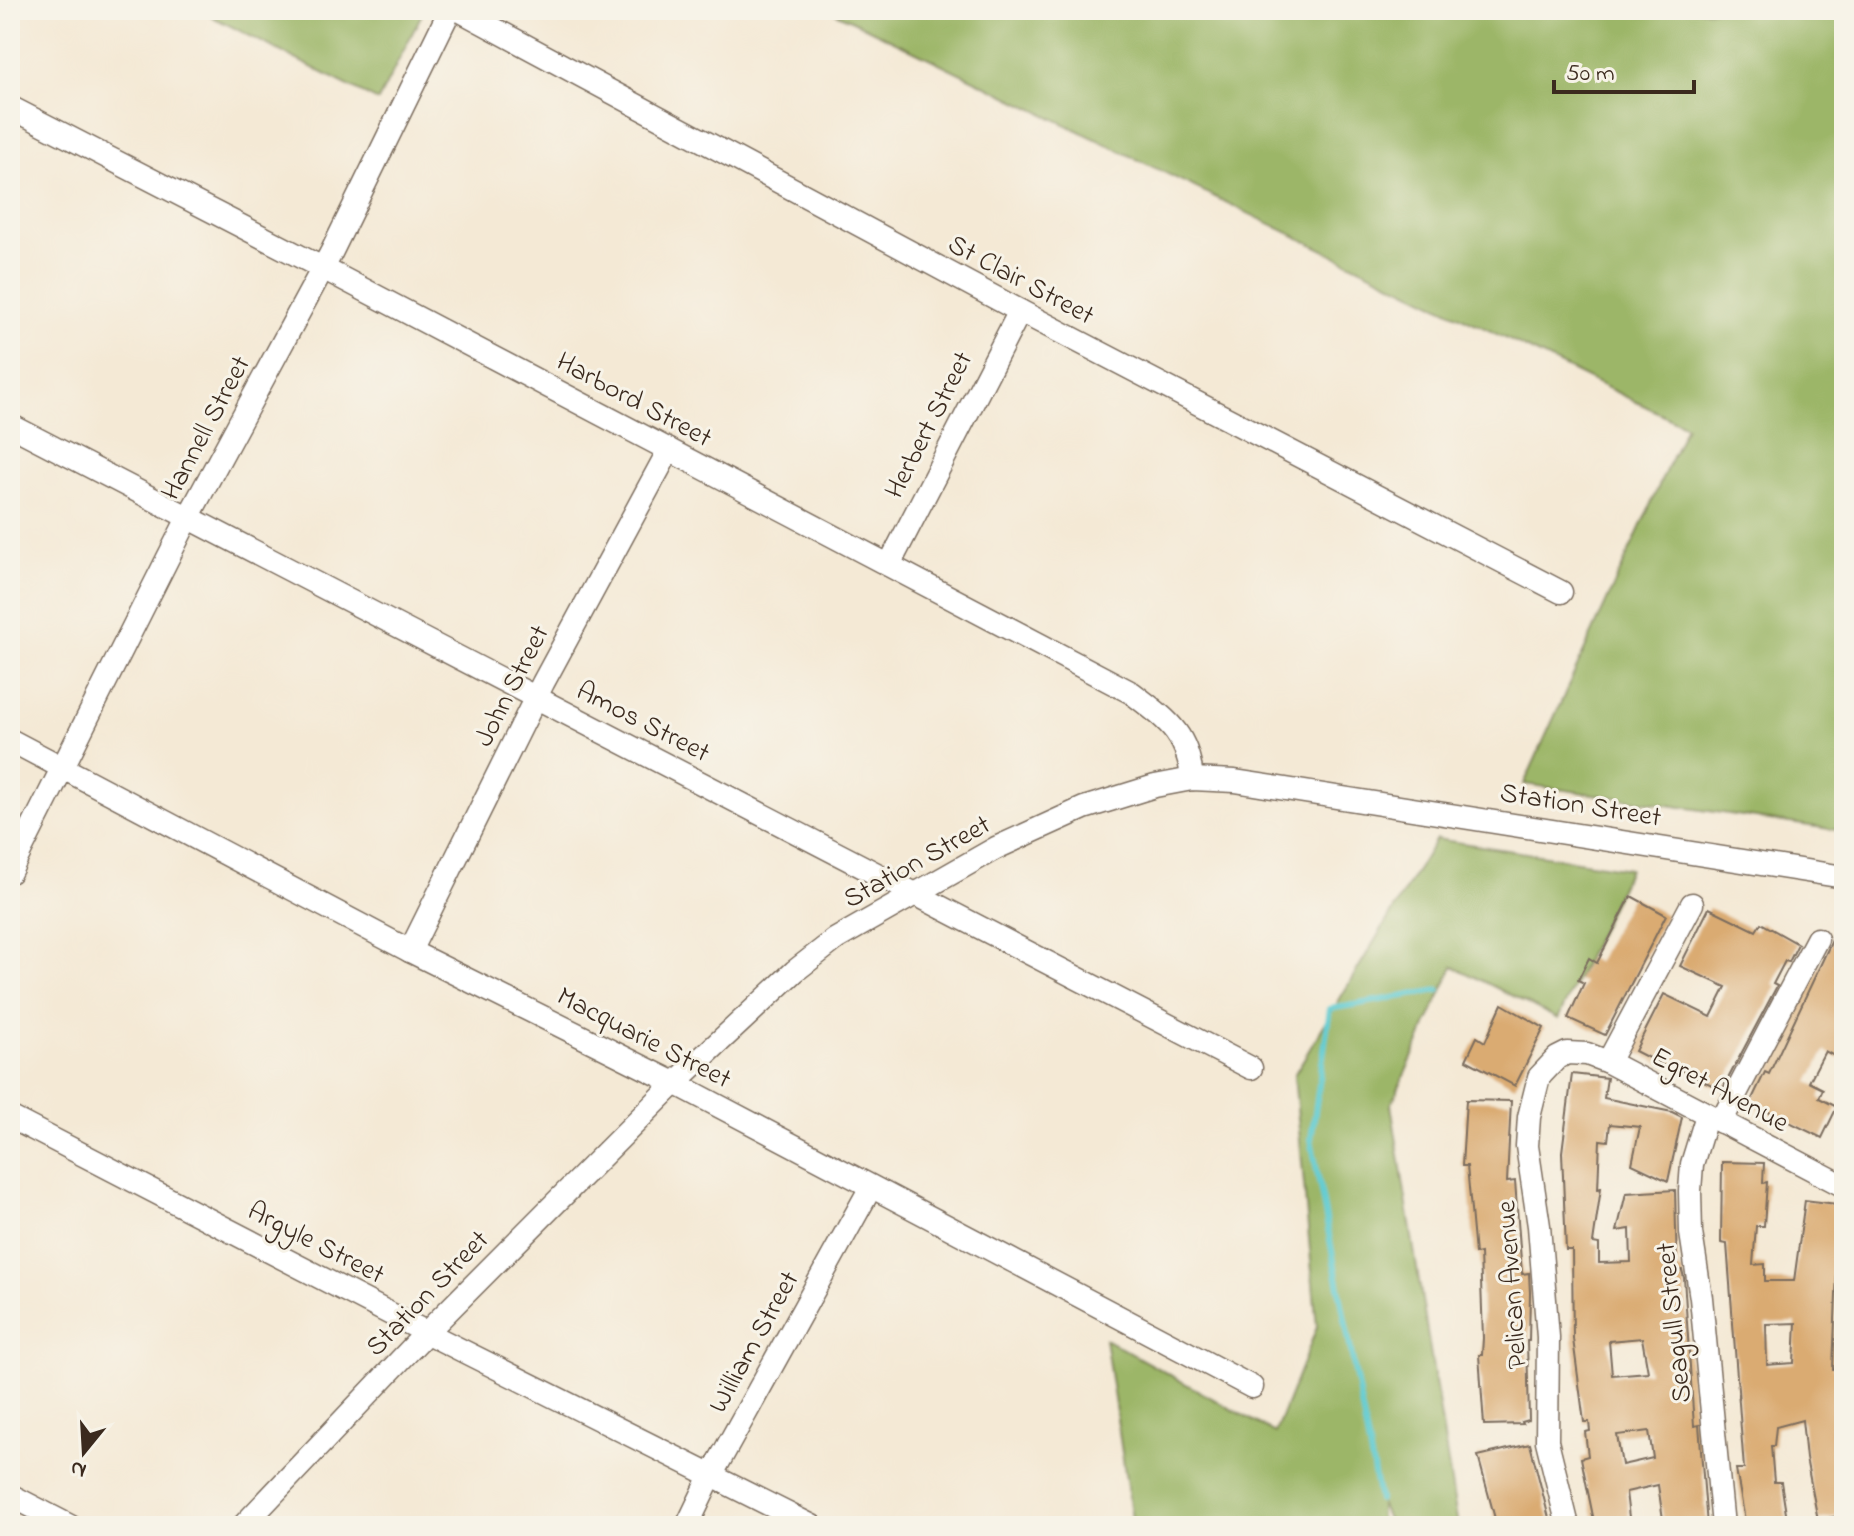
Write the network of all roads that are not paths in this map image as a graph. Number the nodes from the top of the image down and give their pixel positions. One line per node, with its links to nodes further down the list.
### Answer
1 (450, 10): 4 (street, Hannell Street)
2 (459, 10): 5 (street, St Clair Street)
3 (10, 107): 4 (street, Harbord Street)
4 (323, 268): 7 (street, Harbord Street); 8 (street, Hannell Street)
5 (1020, 311): 9 (street, Herbert Street); 10 (street, St Clair Street)
6 (10, 425): 8 (street, Amos Street)
7 (669, 450): 9 (street, Harbord Street); 11 (street, John Street)
8 (189, 516): 11 (street, Amos Street); 13 (street, Hannell Street)
9 (889, 565): 14 (street, Harbord Street)
10 (1561, 592)
11 (536, 698): 17 (street, Amos Street); 20 (street, John Street)
12 (10, 740): 13 (street, Macquarie Street)
13 (64, 768): 15 (street, Hannell Street); 20 (street, Macquarie Street)
14 (1192, 779): 16 (street, Station Street); 17 (street, Station Street)
15 (10, 872)
16 (1844, 877)
17 (914, 893): 23 (street, Amos Street); 24 (street, Station Street)
18 (1692, 904): 22 (street)
19 (1817, 939): 26 (street, Seagull Street)
20 (410, 951): 24 (street, Macquarie Street)
21 (1567, 1053): 22 (street, Egret Avenue); 37 (street, Pelican Avenue)
22 (1608, 1062): 26 (street, Egret Avenue)
23 (1251, 1068)
24 (675, 1083): 28 (street, Macquarie Street); 29 (street, Station Street)
25 (10, 1117): 29 (street, Argyle Street)
26 (1714, 1118): 27 (street, Egret Avenue); 38 (street, Seagull Street)
27 (1843, 1183)
28 (871, 1187): 30 (street, Macquarie Street); 31 (street, William Street)
29 (427, 1332): 31 (street, Argyle Street); 34 (street, Station Street)
30 (1252, 1387)
31 (711, 1476): 35 (street, William Street); 36 (street, Argyle Street)
32 (10, 1495): 33 (street)
33 (70, 1526)
34 (243, 1526)
35 (687, 1526)
36 (812, 1526)
37 (1568, 1526)
38 (1723, 1526)

